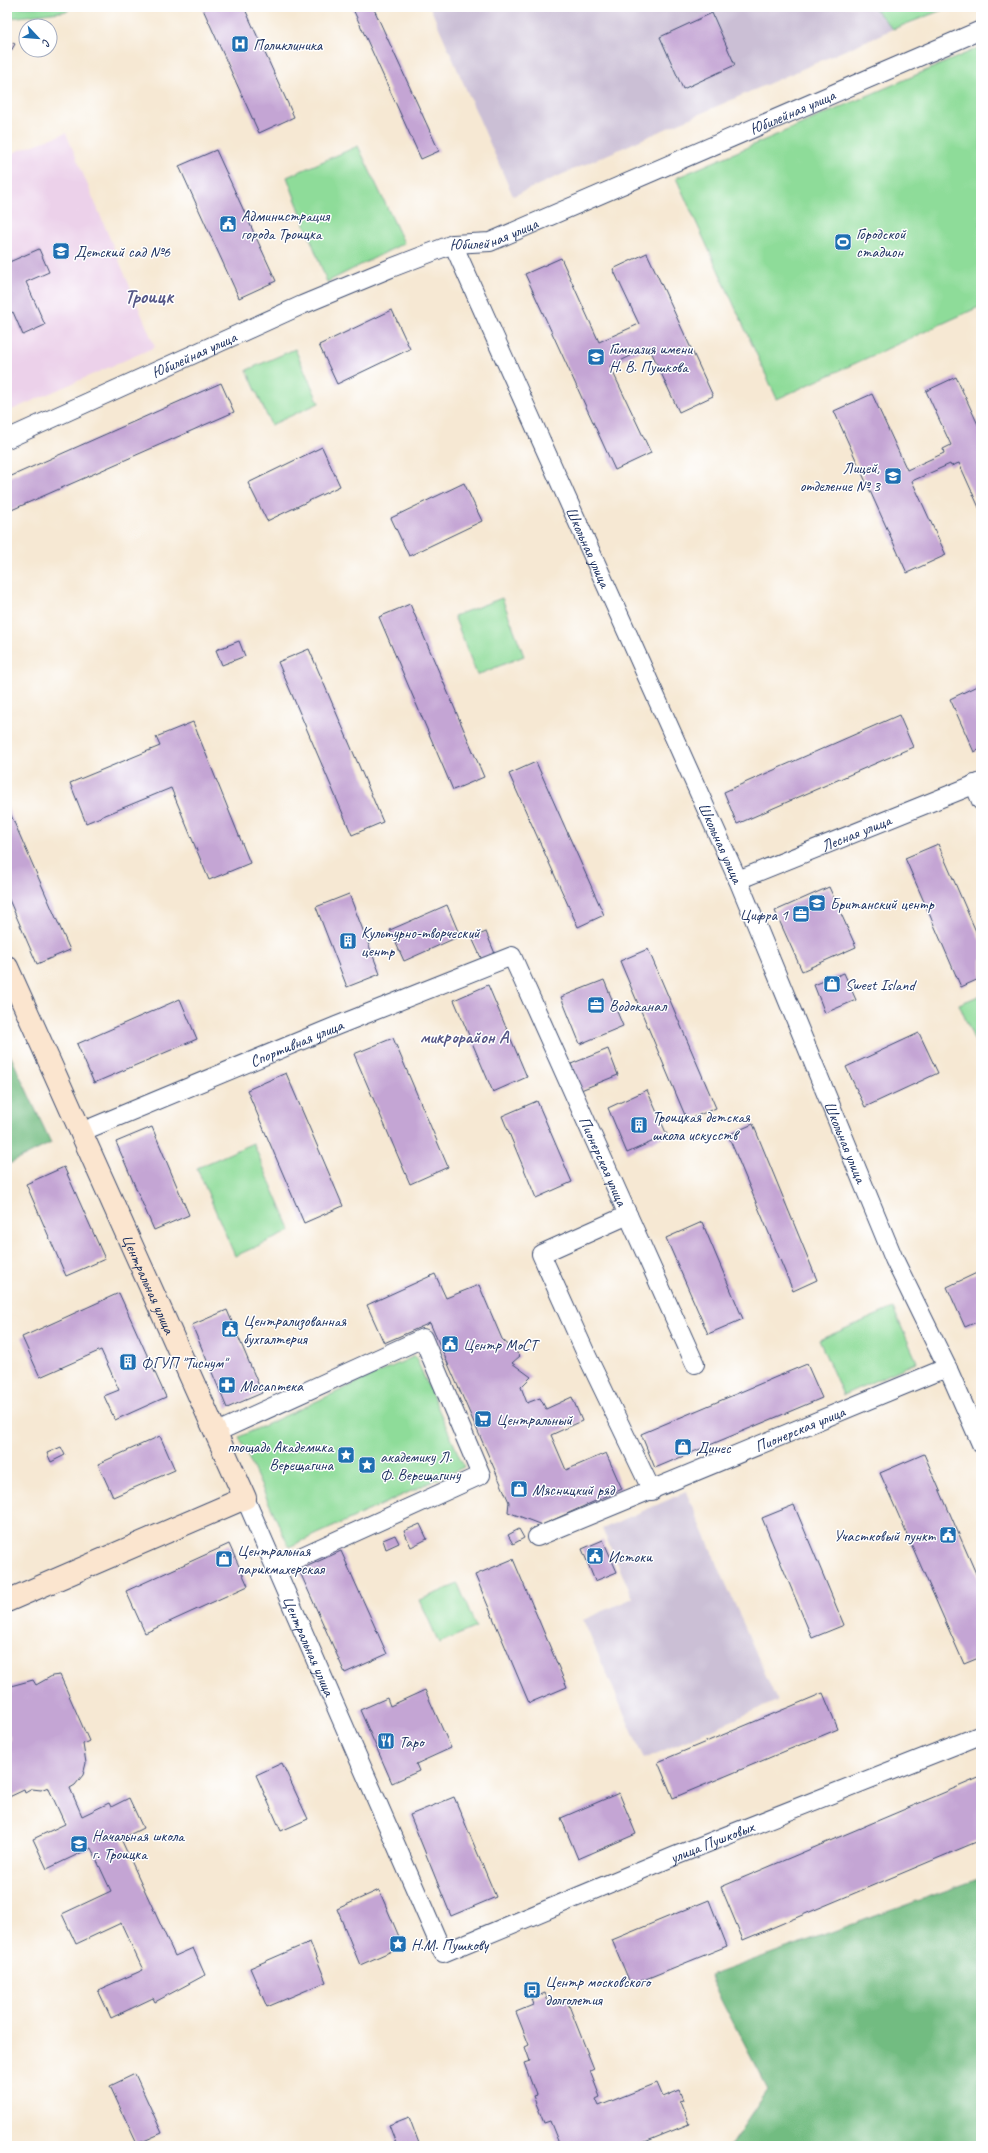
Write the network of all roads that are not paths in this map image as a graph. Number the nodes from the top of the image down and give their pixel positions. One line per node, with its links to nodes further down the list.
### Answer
1 (981, 30): 2 (street, Юбилейная улица)
2 (454, 244): 3 (street, Юбилейная улица); 6 (street, Школьная улица)
3 (7, 439)
4 (977, 783): 5 (street, Лесная улица); 6 (street, Лесная улица)
5 (981, 801)
6 (738, 880): 12 (street, Школьная улица)
7 (512, 956): 9 (street, Спортивная улица); 10 (street, Пионерская улица)
8 (7, 967): 9 (main road, Центральная улица)
9 (81, 1132): 13 (main road, Центральная улица)
10 (628, 1215): 11 (street); 15 (street, Пионерская улица)
11 (695, 1364)
12 (948, 1370): 14 (street, Школьная улица); 15 (street, Пионерская улица)
13 (217, 1432): 16 (main road, Центральная улица); 18 (street)
14 (981, 1444)
15 (652, 1491): 17 (street, Пионерская улица)
16 (245, 1498): 18 (street, Центральная улица); 19 (main road)
17 (537, 1537)
18 (276, 1568): 21 (street, Центральная улица)
19 (7, 1601)
20 (981, 1735): 21 (street, улица Пушковых)
21 (443, 1953)

